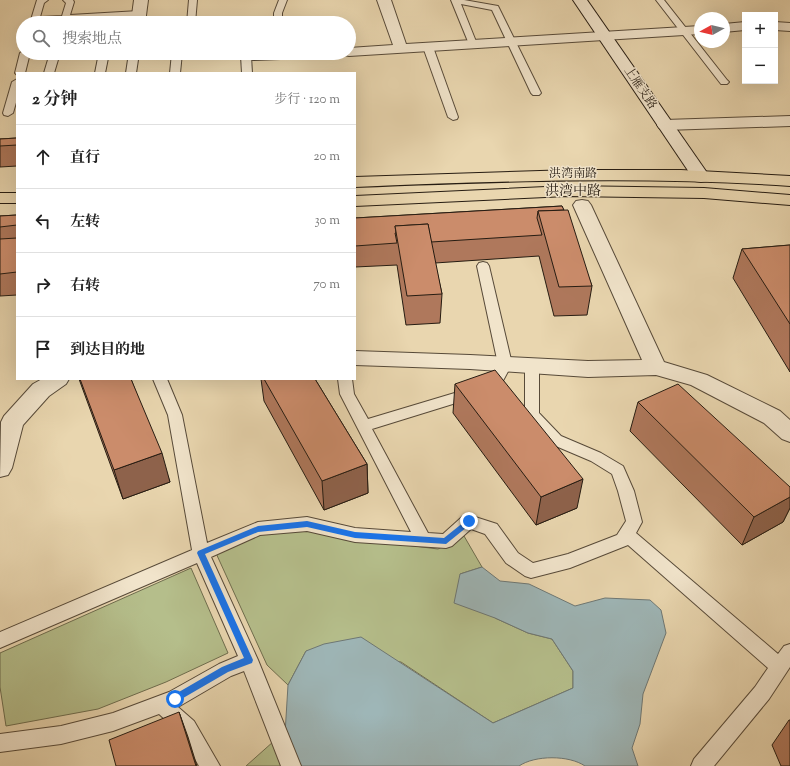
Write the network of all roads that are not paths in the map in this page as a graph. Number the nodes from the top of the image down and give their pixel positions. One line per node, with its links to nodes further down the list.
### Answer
1 (44, 0): 10 (lane)
2 (67, 0): 11 (lane)
3 (141, 0): 12 (street)
4 (193, 0): 13 (lane)
5 (283, 0): 14 (lane)
6 (384, 0): 25 (street)
7 (580, 0): 21 (street, 上雁支路)
8 (660, 0): 20 (lane)
9 (456, 1): 22 (lane); 23 (lane)
10 (36, 16)
11 (66, 16)
12 (138, 16)
13 (192, 16)
14 (278, 16)
15 (742, 26): 17 (street)
16 (778, 26): 18 (street)
17 (730, 27)
18 (790, 27)
19 (694, 30): 20 (street)
20 (684, 31): 21 (street); 39 (lane)
21 (604, 36): 22 (street); 45 (street, 上雁支路)
22 (512, 42): 23 (street); 40 (lane)
23 (473, 44): 24 (street)
24 (428, 47): 25 (street); 43 (lane)
25 (401, 49): 26 (street)
26 (356, 52)
27 (23, 60): 33 (lane)
28 (53, 60): 34 (lane)
29 (103, 60): 35 (lane)
30 (133, 60): 36 (lane)
31 (176, 60): 37 (lane)
32 (246, 60): 38 (lane)
33 (20, 72)
34 (49, 72)
35 (100, 72)
36 (131, 72)
37 (175, 72)
38 (247, 72)
39 (724, 82)
40 (536, 93)
41 (15, 94): 42 (lane)
42 (8, 113)
43 (453, 117)
44 (790, 121): 45 (street)
45 (665, 125): 46 (street, 上雁支路)
46 (701, 177): 47 (main road, 洪湾南路); 48 (main road, 洪湾南路)
47 (790, 181)
48 (356, 182)
49 (0, 198): 50 (main road)
50 (16, 198)
51 (790, 200): 52 (main road, 洪湾中路)
52 (356, 201)
53 (582, 205): 58 (street)
54 (483, 266): 56 (lane)
55 (356, 358): 56 (street)
56 (505, 364): 57 (street); 62 (lane)
57 (532, 366): 58 (street); 65 (lane)
58 (656, 367): 63 (street)
59 (56, 380): 64 (street)
60 (160, 380): 67 (lane)
61 (345, 380): 62 (lane)
62 (364, 426): 66 (lane)
63 (790, 433)
64 (0, 468)
65 (626, 534): 66 (lane); 69 (lane)
66 (423, 540): 67 (lane)
67 (201, 553): 68 (lane); 70 (lane)
68 (0, 640)
69 (785, 659): 75 (lane)
70 (249, 660): 71 (lane); 74 (lane)
71 (161, 704): 72 (lane); 73 (lane)
72 (0, 743)
73 (210, 766)
74 (291, 766)
75 (700, 766)

